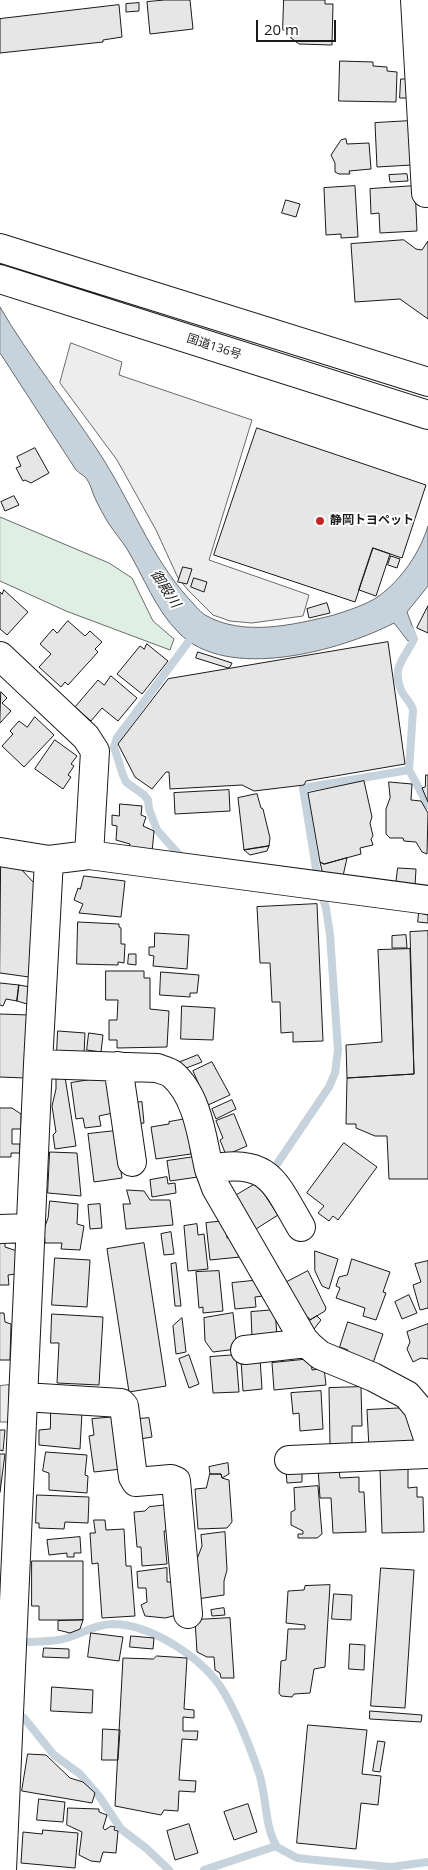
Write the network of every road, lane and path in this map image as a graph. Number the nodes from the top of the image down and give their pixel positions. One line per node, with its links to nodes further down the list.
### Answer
1 (416, 0): 2 (main road)
2 (426, 123): 3 (main road)
3 (426, 193)
4 (3, 249): 6 (main road)
5 (0, 279): 7 (main road, 国道136号)
6 (428, 382)
7 (428, 415)
8 (0, 656): 10 (main road)
9 (0, 852): 11 (main road)
10 (89, 855): 11 (main road); 12 (main road)
11 (49, 860): 13 (main road)
12 (428, 900)
13 (38, 1064): 14 (main road); 18 (main road)
14 (118, 1066): 15 (main road); 16 (main road)
15 (132, 1162)
16 (209, 1169): 17 (main road); 20 (main road)
17 (300, 1227)
18 (30, 1228): 19 (main road); 22 (main road)
19 (0, 1229)
20 (307, 1344): 21 (main road); 23 (main road)
21 (245, 1350)
22 (24, 1397): 26 (main road); 27 (main road)
23 (428, 1438)
24 (428, 1454): 25 (main road)
25 (290, 1460)
26 (188, 1614)
27 (2, 1870)

